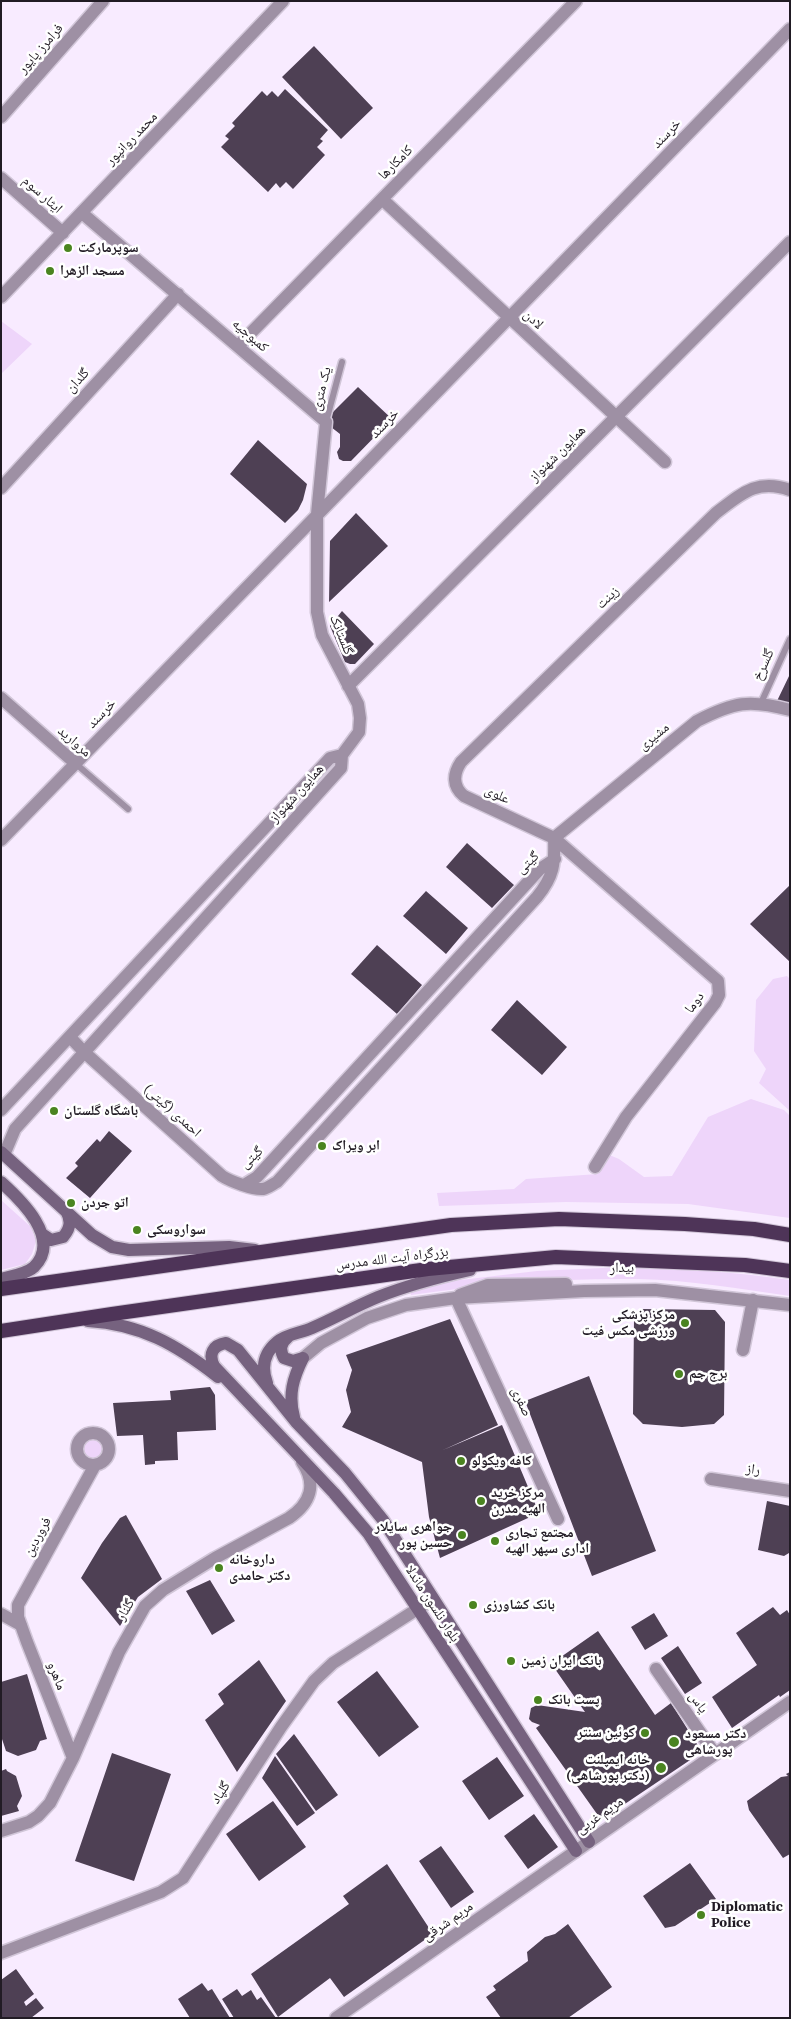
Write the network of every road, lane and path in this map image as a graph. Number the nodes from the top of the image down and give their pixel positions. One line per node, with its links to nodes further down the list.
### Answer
1 (103, 1): 5 (street, فرامرز پایور)
2 (283, 1): 8 (street, محمد روانپور)
3 (576, 1): 7 (street, کامکارها)
4 (790, 29): 13 (street, خرسند)
5 (1, 117)
6 (1, 178): 9 (street, ایثار سوم)
7 (382, 199): 13 (street, لادن); 14 (street, کامکارها)
8 (82, 213): 9 (street, محمد روانپور); 11 (street, کمبوجیه)
9 (63, 233): 12 (street, محمد روانپور)
10 (790, 242): 16 (street, همایون شهنواز)
11 (178, 294): 14 (street, کمبوجیه); 19 (street, گلدان)
12 (1, 297)
13 (509, 318): 16 (street, لادن); 21 (street, خرسند)
14 (238, 346): 17 (street, کمبوجیه)
15 (342, 362): 17 (lane, یک متری)
16 (616, 417): 18 (street, لادن); 23 (street, همایون شهنواز)
17 (326, 422): 21 (street)
18 (665, 462)
19 (1, 488)
20 (790, 490): 28 (street, زینت)
21 (317, 514): 23 (street, گلستانک); 29 (street, خرسند)
22 (790, 638): 25 (lane, گلسرخ)
23 (348, 686): 27 (street, گلستانک)
24 (1, 698): 29 (street, مروارید)
25 (761, 703): 26 (street, مشیری); 31 (street, مشیری)
26 (790, 710)
27 (336, 757): 34 (street, همایون شهنواز); 35 (street, همایون شهنواز)
28 (462, 762): 31 (street, علوی)
29 (75, 763): 30 (lane, مروارید); 32 (street, خرسند)
30 (128, 809)
31 (554, 838): 33 (street, گیتی); 38 (street, دوما)
32 (1, 840)
33 (555, 860): 40 (street, گیتی); 40 (street, گیتی)
34 (70, 1037): 35 (street); 36 (street, همایون شهنواز)
35 (84, 1052): 37 (street, همایون شهنواز); 40 (street, احمدی (گیتی))
36 (1, 1110)
37 (3, 1153): 41 (main road)
38 (595, 1167)
39 (1, 1182): 42 (main road)
40 (244, 1185)
41 (63, 1207): 42 (main road); 44 (main road)
42 (42, 1234): 47 (main road)
43 (790, 1235): 44 (highway, بزرگراه آیت الله مدرس)
44 (261, 1251): 48 (highway, بزرگراه آیت الله مدرس)
45 (505, 1262): 46 (highway, بزرگراه آیت الله مدرس); 53 (highway, بزرگراه آیت الله مدرس); 55 (main road)
46 (790, 1271)
47 (1, 1279)
48 (1, 1289)
49 (790, 1297): 50 (street, بیدار)
50 (456, 1298): 51 (street, بیدار); 57 (street, بیدار); 65 (street, صفری)
51 (752, 1300): 52 (street, بیدار); 56 (street)
52 (790, 1305)
53 (68, 1320): 54 (highway, بزرگراه آیت الله مدرس); 59 (main road)
54 (1, 1331)
55 (290, 1336): 57 (main road); 58 (main road)
56 (743, 1350)
57 (302, 1358): 60 (main road)
58 (268, 1388): 59 (main road, بلوار نلسون ماندلا); 60 (main road, بلوار نلسون ماندلا)
59 (239, 1393): 61 (main road, بلوار نلسون ماندلا)
60 (296, 1422): 66 (main road, بلوار نلسون ماندلا)
61 (293, 1450): 67 (main road, بلوار نلسون ماندلا); 73 (street, گلنار)
62 (95, 1465): 69 (street, فروردین)
63 (712, 1479): 64 (street, راز)
64 (790, 1491)
65 (558, 1519)
66 (433, 1599): 67 (street, گلپاد); 75 (main road, بلوار نلسون ماندلا)
67 (418, 1610): 76 (main road, بلوار نلسون ماندلا); 77 (street, گلپاد)
68 (1, 1614): 69 (street)
69 (21, 1626): 73 (street, ماهرو)
70 (656, 1670): 72 (street, یاس)
71 (790, 1702): 72 (street, مریم غربی)
72 (716, 1754): 75 (street, مریم غربی)
73 (73, 1758): 74 (street, گلنار)
74 (1, 1832)
75 (589, 1842): 76 (street, مریم غربی)
76 (576, 1851): 78 (street, مریم شرقی)
77 (1, 1953)
78 (336, 2018)

